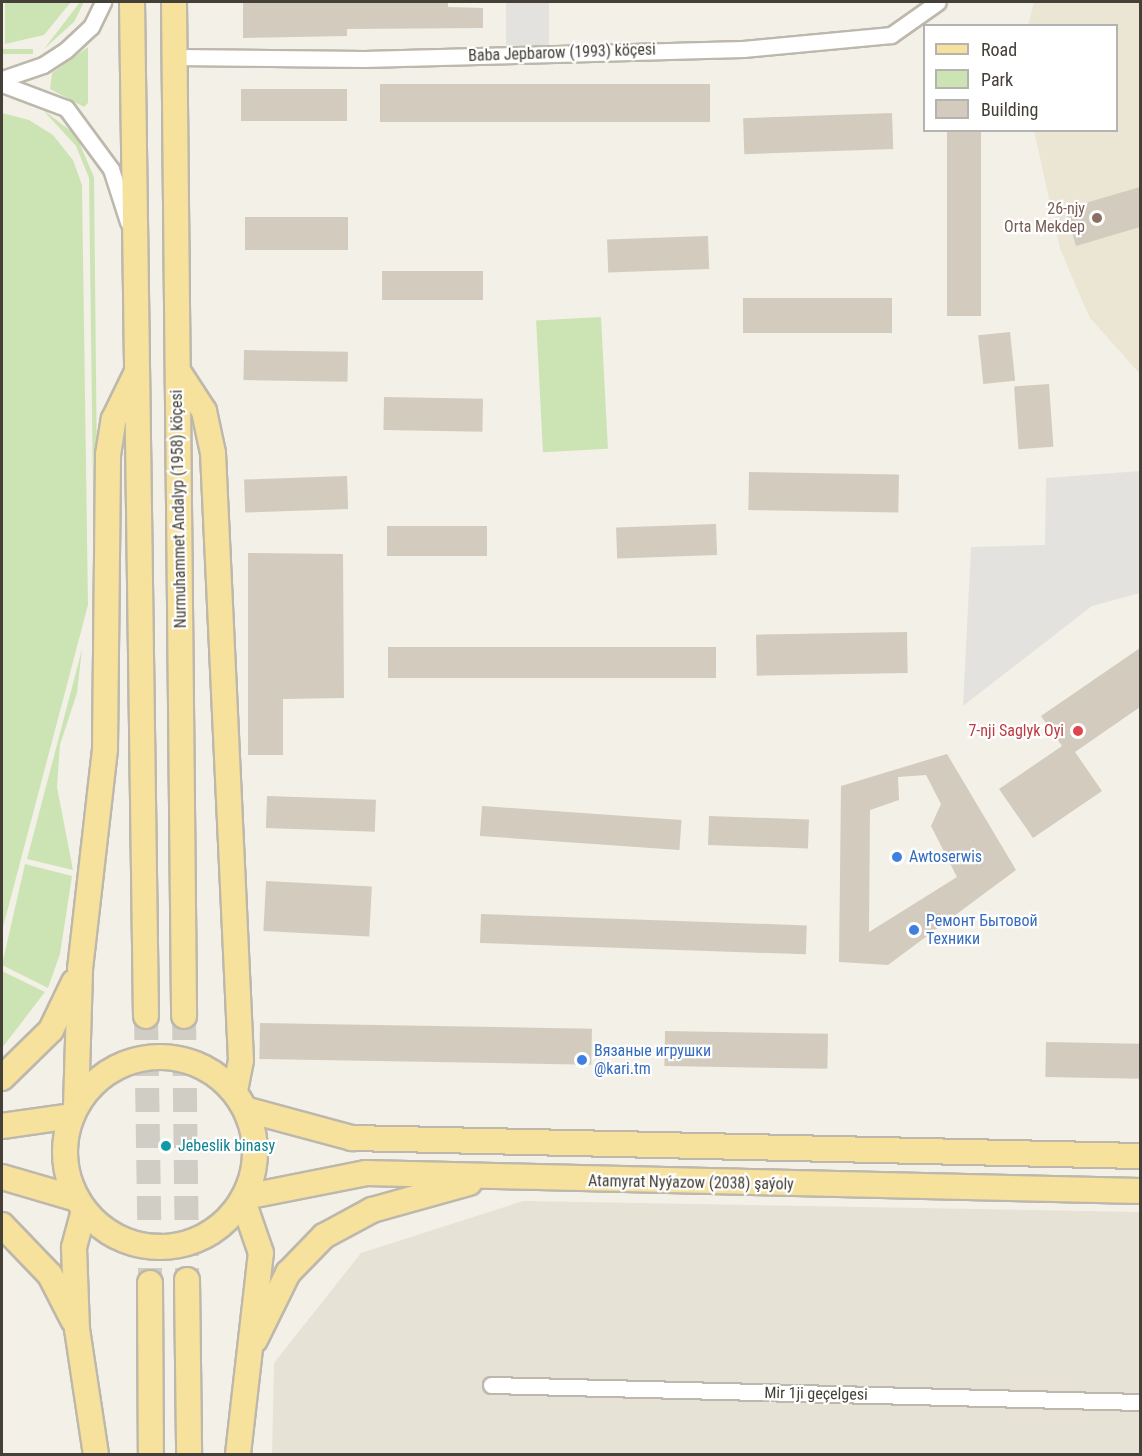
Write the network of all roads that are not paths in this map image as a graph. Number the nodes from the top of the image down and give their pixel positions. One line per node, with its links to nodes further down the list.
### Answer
1 (103, 2): 6 (street)
2 (132, 2): 8 (main road)
3 (174, 2): 5 (main road, Nurmuhammet Andalyp (1958) köçesi)
4 (938, 2): 5 (street, Baba Jepbarow (1993) köçesi)
5 (175, 57): 10 (main road, Nurmuhammet Andalyp (1958) köçesi)
6 (2, 79)
7 (2, 84): 8 (street)
8 (136, 253): 9 (main road)
9 (137, 371): 11 (main road); 12 (main road)
10 (178, 372): 13 (main road, Nurmuhammet Andalyp (1958) köçesi); 15 (main road)
11 (80, 969): 14 (main road); 16 (main road)
12 (146, 1016)
13 (184, 1016)
14 (2, 1078)
15 (241, 1101): 16 (main road); 18 (main road); 22 (main road)
16 (74, 1111): 17 (main road); 23 (main road)
17 (2, 1126)
18 (1140, 1156)
19 (2, 1177): 23 (main road)
20 (479, 1179): 21 (main road, Atamyrat Nyýazow (2038) şaýoly); 22 (main road, Atamyrat Nyýazow (2038) şaýoly); 28 (main road)
21 (1140, 1191)
22 (244, 1199): 23 (main road); 28 (main road)
23 (80, 1205): 27 (main road)
24 (2, 1225): 27 (main road)
25 (187, 1280): 33 (main road)
26 (150, 1283): 32 (main road)
27 (77, 1329): 31 (main road)
28 (255, 1340): 34 (main road)
29 (491, 1385): 30 (street, Mir 1ji geçelgesi)
30 (1140, 1402)
31 (96, 1455)
32 (151, 1455)
33 (189, 1455)
34 (238, 1455)

